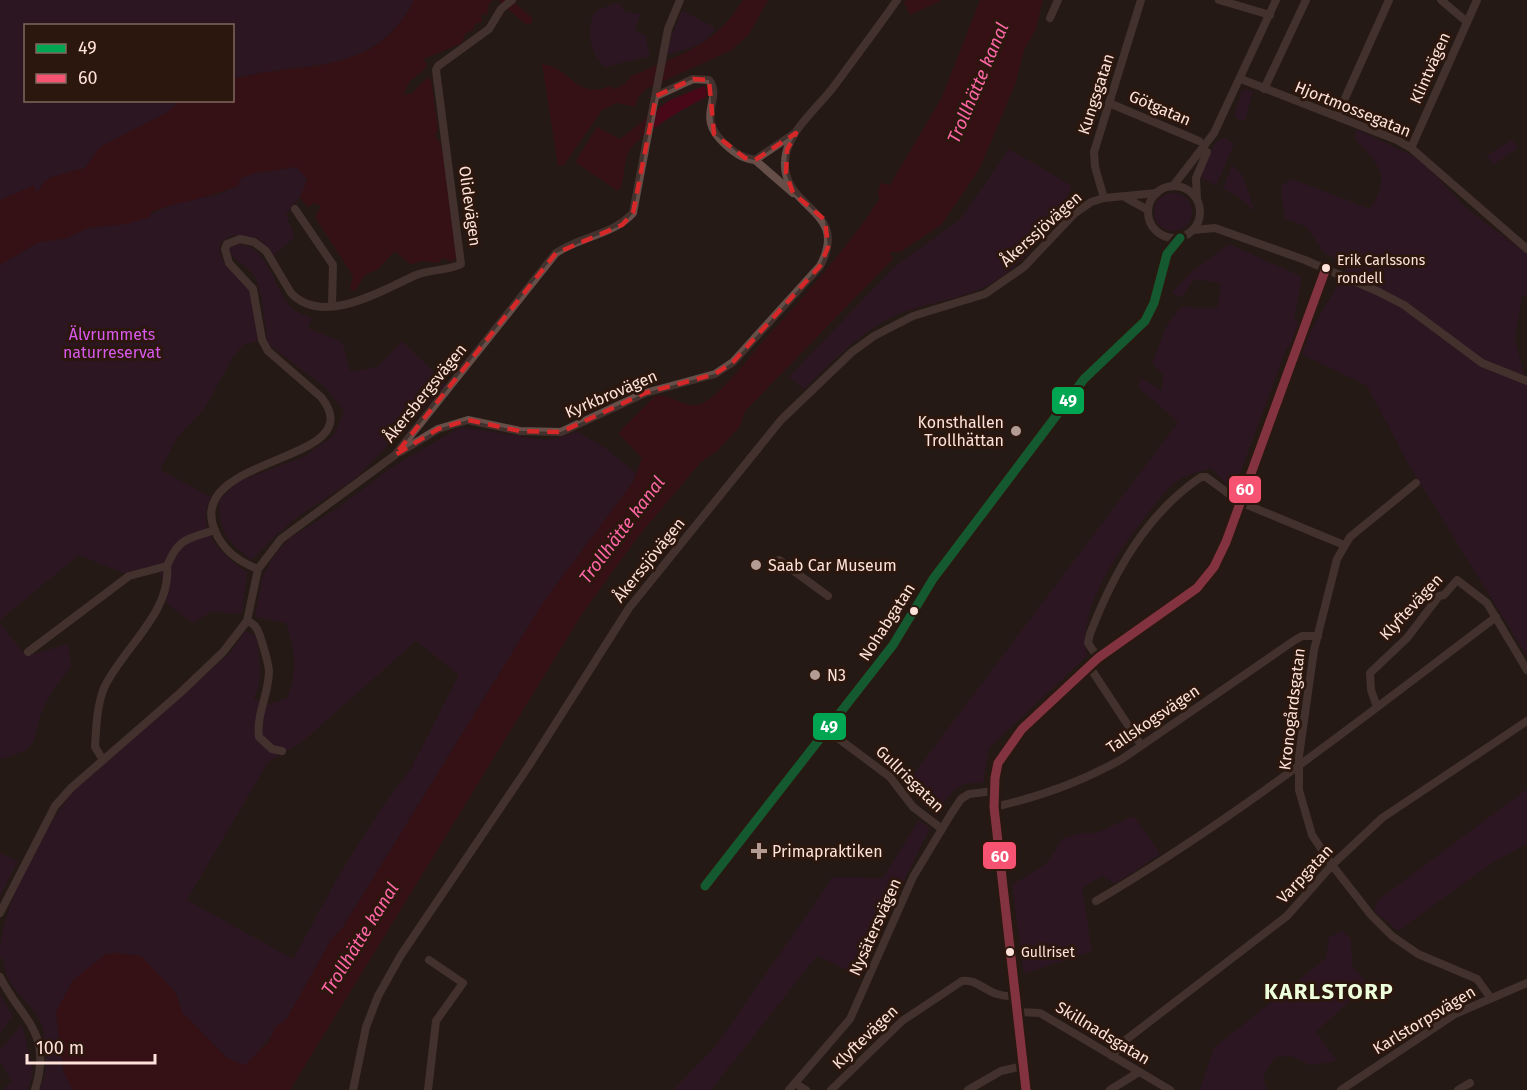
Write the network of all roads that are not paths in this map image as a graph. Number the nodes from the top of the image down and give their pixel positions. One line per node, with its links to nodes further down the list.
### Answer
1 (512, 0): 41 (street, Olidevägen)
2 (680, 0): 17 (street, Åkersbergsvägen)
3 (897, 0): 20 (street)
4 (1058, 0): 13 (street)
5 (1141, 0): 18 (street, Kungsgatan)
6 (1219, 0): 12 (street)
7 (1276, 0): 12 (street)
8 (1306, 0): 16 (street)
9 (1389, 0): 19 (street)
10 (1441, 0): 14 (street)
11 (1477, 0): 14 (street, Klintvägen)
12 (1270, 15): 15 (street)
13 (1050, 18)
14 (1467, 22): 23 (street, Klintvägen)
15 (1241, 79): 16 (street, Hjortmossegatan); 21 (street)
16 (1264, 89): 19 (street, Hjortmossegatan)
17 (657, 92): 24 (street, Kyrkbrovägen); 45 (street, Åkersbergsvägen)
18 (1109, 103): 22 (street, Götgatan); 29 (street, Kungsgatan)
19 (1337, 116): 23 (street, Hjortmossegatan)
20 (796, 133): 24 (street); 26 (street)
21 (1211, 140): 25 (street); 30 (street)
22 (1199, 141)
23 (1410, 148): 38 (street, Hjortmossegatan)
24 (755, 160): 26 (street, Kyrkbrovägen)
25 (1173, 186): 27 (street); 30 (street)
26 (793, 193): 45 (street, Kyrkbrovägen)
27 (1157, 193): 28 (street, Åkerssjövägen); 32 (street)
28 (1122, 197): 29 (street, Åkerssjövägen); 32 (street, Åkerssjövägen)
29 (1104, 198): 87 (street, Åkerssjövägen)
30 (1197, 200): 33 (street)
31 (295, 209): 43 (street)
32 (1148, 210): 36 (street)
33 (1200, 213): 34 (street); 35 (street)
34 (1215, 228): 35 (street); 40 (street)
35 (1193, 230): 37 (street)
36 (1161, 236): 37 (street); 39 (street)
37 (1180, 238): 39 (street, Nohabgatan)
38 (1527, 249)
39 (1167, 254): 63 (street, Nohabgatan)
40 (1326, 268): 44 (street); 47 (street)
41 (450, 269): 42 (street); 43 (street)
42 (459, 276)
43 (332, 305): 48 (street)
44 (1527, 381)
45 (395, 455): 52 (street, Åkersbergsvägen)
46 (1416, 483): 49 (street)
47 (1239, 502): 49 (street); 58 (street); 58 (street)
48 (215, 530): 51 (street); 52 (street)
49 (1344, 545): 56 (street, Kronogårdsgatan)
50 (780, 560): 53 (street)
51 (167, 566): 57 (street); 66 (street)
52 (258, 569): 55 (street, Åkersbergsvägen)
53 (828, 596)
54 (1497, 617): 60 (street); 61 (street); 61 (street, Klyftevägen)
55 (247, 621): 65 (street); 66 (street, Åkersbergsvägen)
56 (1318, 636): 64 (street, Tallskogsvägen); 67 (street, Kronogårdsgatan)
57 (28, 652)
58 (1098, 658): 59 (street)
59 (1089, 666): 64 (street); 68 (street)
60 (1527, 670)
61 (1377, 707): 67 (street)
62 (1527, 721): 71 (street, Varpgatan)
63 (827, 730): 70 (street, Gullrisgatan); 72 (street, Nohabgatan)
64 (1141, 746): 69 (street, Tallskogsvägen)
65 (282, 751)
66 (103, 760): 74 (street, Åkersbergsvägen)
67 (1298, 766): 71 (street, Kronogårdsgatan); 73 (street)
68 (994, 791): 69 (street); 70 (street, Nysätersvägen)
69 (994, 807): 78 (street)
70 (942, 829): 85 (street, Nysätersvägen)
71 (1332, 865): 79 (street, Kronogårdsgatan); 81 (street, Varpgatan)
72 (705, 886)
73 (1096, 901)
74 (0, 913)
75 (429, 960): 88 (street)
76 (0, 977): 86 (street)
77 (1527, 983): 79 (street, Karlstorpsvägen)
78 (1016, 996): 80 (street); 90 (street, Klyftevägen)
79 (1490, 998): 95 (street, Karlstorpsvägen)
80 (1017, 1012): 81 (street, Skillnadsgatan); 82 (street)
81 (1112, 1056): 83 (street, Skillnadsgatan)
82 (1023, 1066): 91 (street); 92 (street)
83 (1139, 1072): 93 (street); 94 (street, Skillnadsgatan)
84 (1470, 1083): 96 (street)
85 (792, 1086): 89 (street)
86 (35, 1090)
87 (353, 1090)
88 (428, 1090)
89 (806, 1090)
90 (831, 1090)
91 (968, 1090)
92 (1026, 1090)
93 (1110, 1090)
94 (1170, 1090)
95 (1341, 1090)
96 (1458, 1090)

